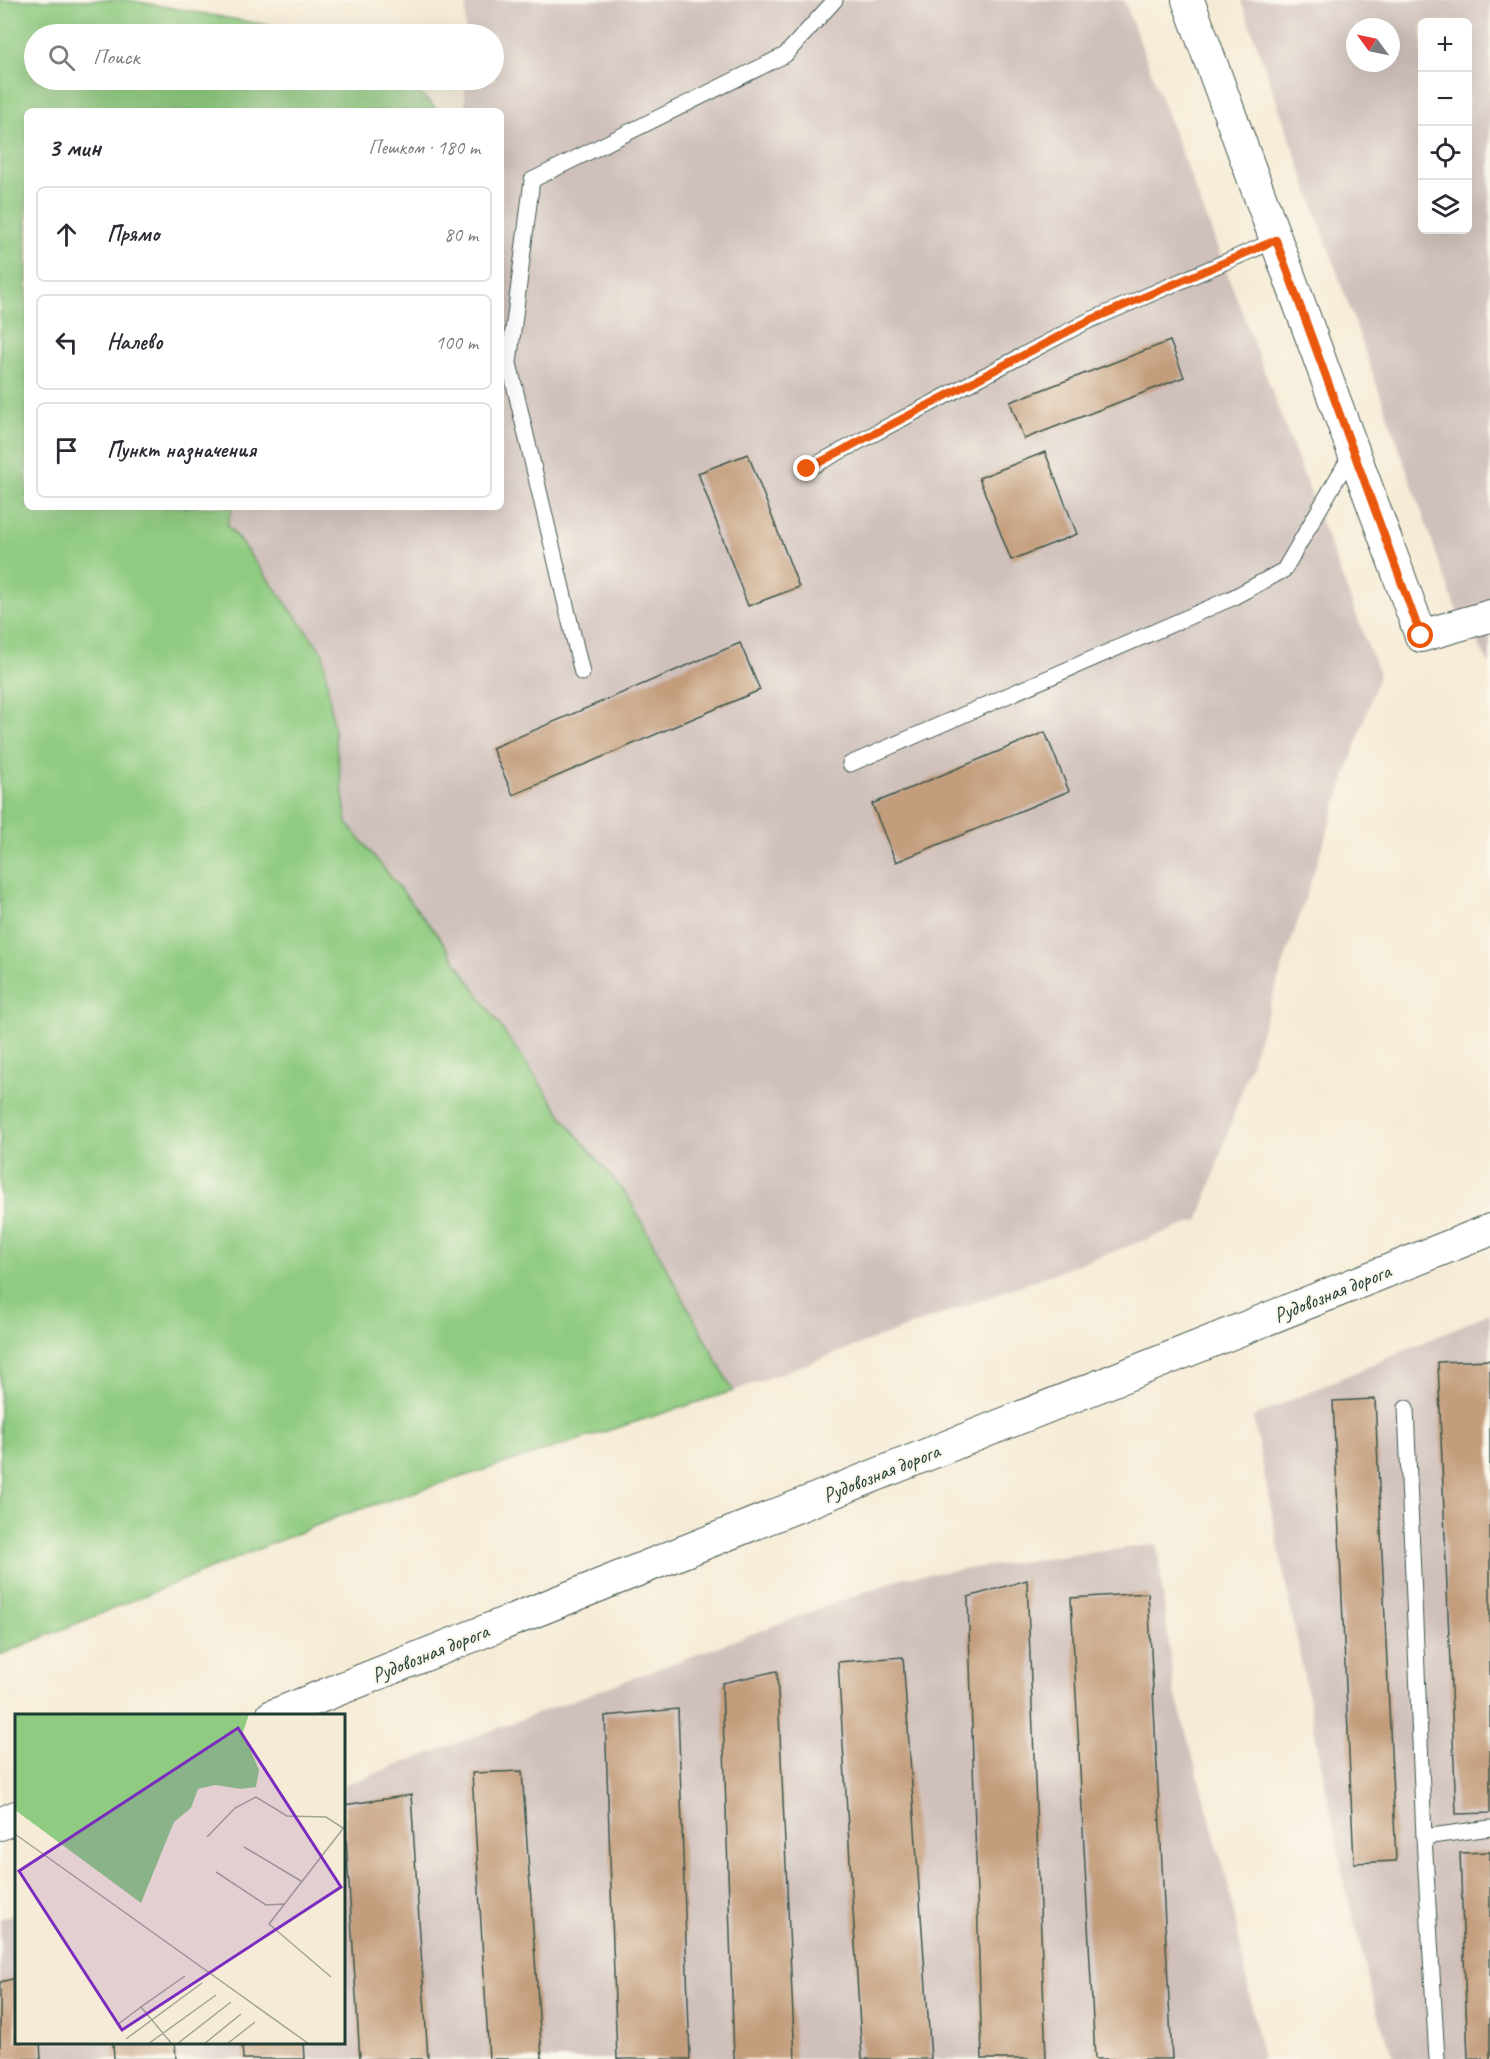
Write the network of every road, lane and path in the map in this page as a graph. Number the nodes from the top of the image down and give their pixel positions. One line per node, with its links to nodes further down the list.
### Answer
1 (835, 0): 7 (lane)
2 (1188, 0): 3 (street)
3 (1276, 240): 4 (street); 5 (lane)
4 (1353, 451): 6 (street); 8 (lane)
5 (807, 469)
6 (1490, 616)
7 (582, 673)
8 (850, 764)
9 (1490, 1230): 11 (street, Рудовозная дорога)
10 (1406, 1408): 15 (lane)
11 (277, 1714)
12 (15, 1817): 13 (street)
13 (0, 1824)
14 (1490, 1828): 15 (lane)
15 (1424, 1837): 16 (lane)
16 (1437, 2059)

